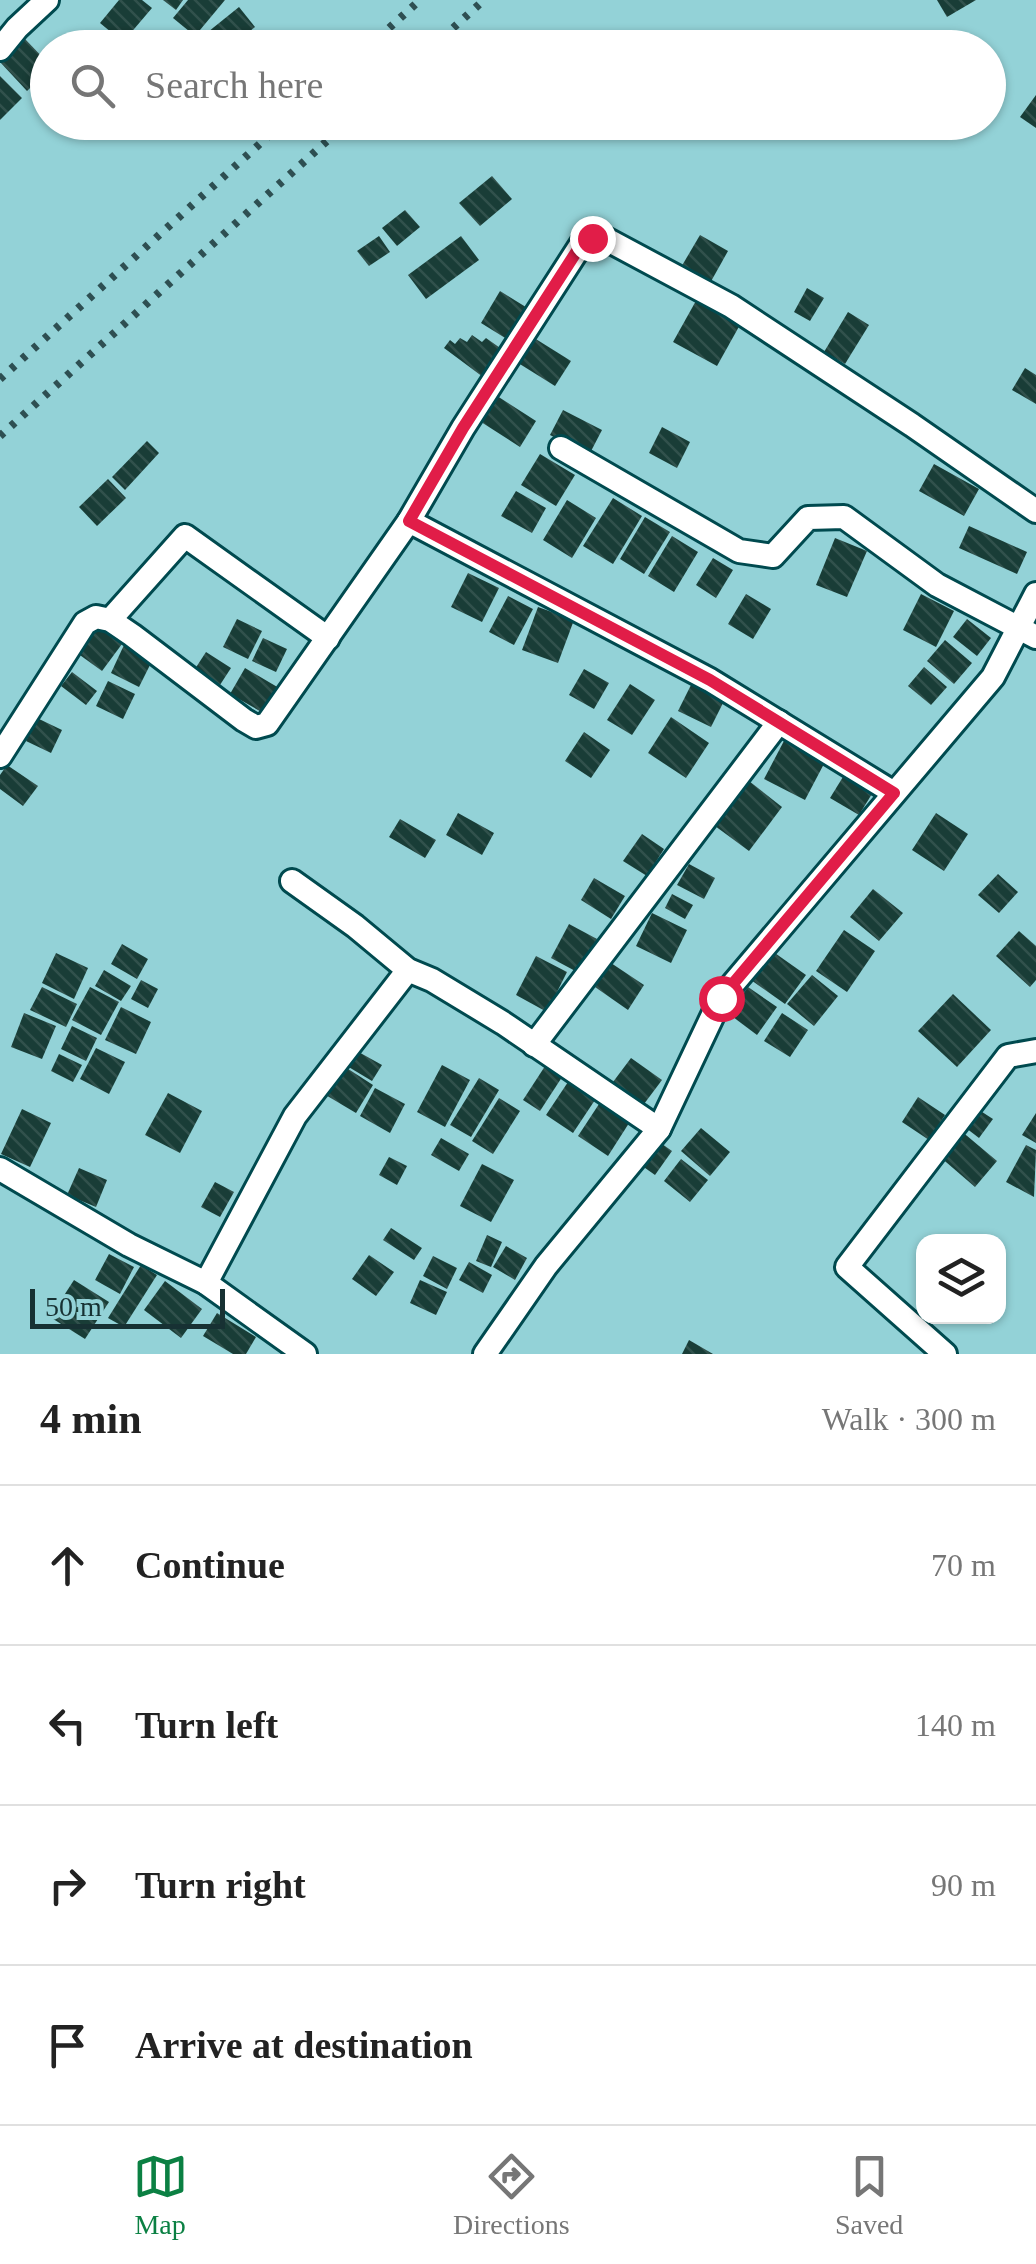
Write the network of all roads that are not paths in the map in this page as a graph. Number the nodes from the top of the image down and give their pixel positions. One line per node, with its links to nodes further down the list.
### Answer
1 (47, 0): 2 (street)
2 (0, 49)
3 (561, 448): 8 (street)
4 (1036, 511): 5 (street)
5 (409, 521): 9 (street); 10 (street)
6 (1036, 594): 8 (street)
7 (110, 620): 9 (street); 9 (street); 11 (street)
8 (1028, 632): 12 (street)
9 (328, 638)
10 (779, 722): 12 (street); 15 (street)
11 (0, 756)
12 (894, 793): 17 (street)
13 (292, 881): 14 (street)
14 (408, 970): 15 (street); 19 (street)
15 (534, 1044): 17 (street)
16 (1036, 1051): 22 (street)
17 (659, 1129): 21 (street)
18 (0, 1170): 19 (street)
19 (206, 1283): 20 (street)
20 (305, 1354)
21 (485, 1354)
22 (945, 1354)

